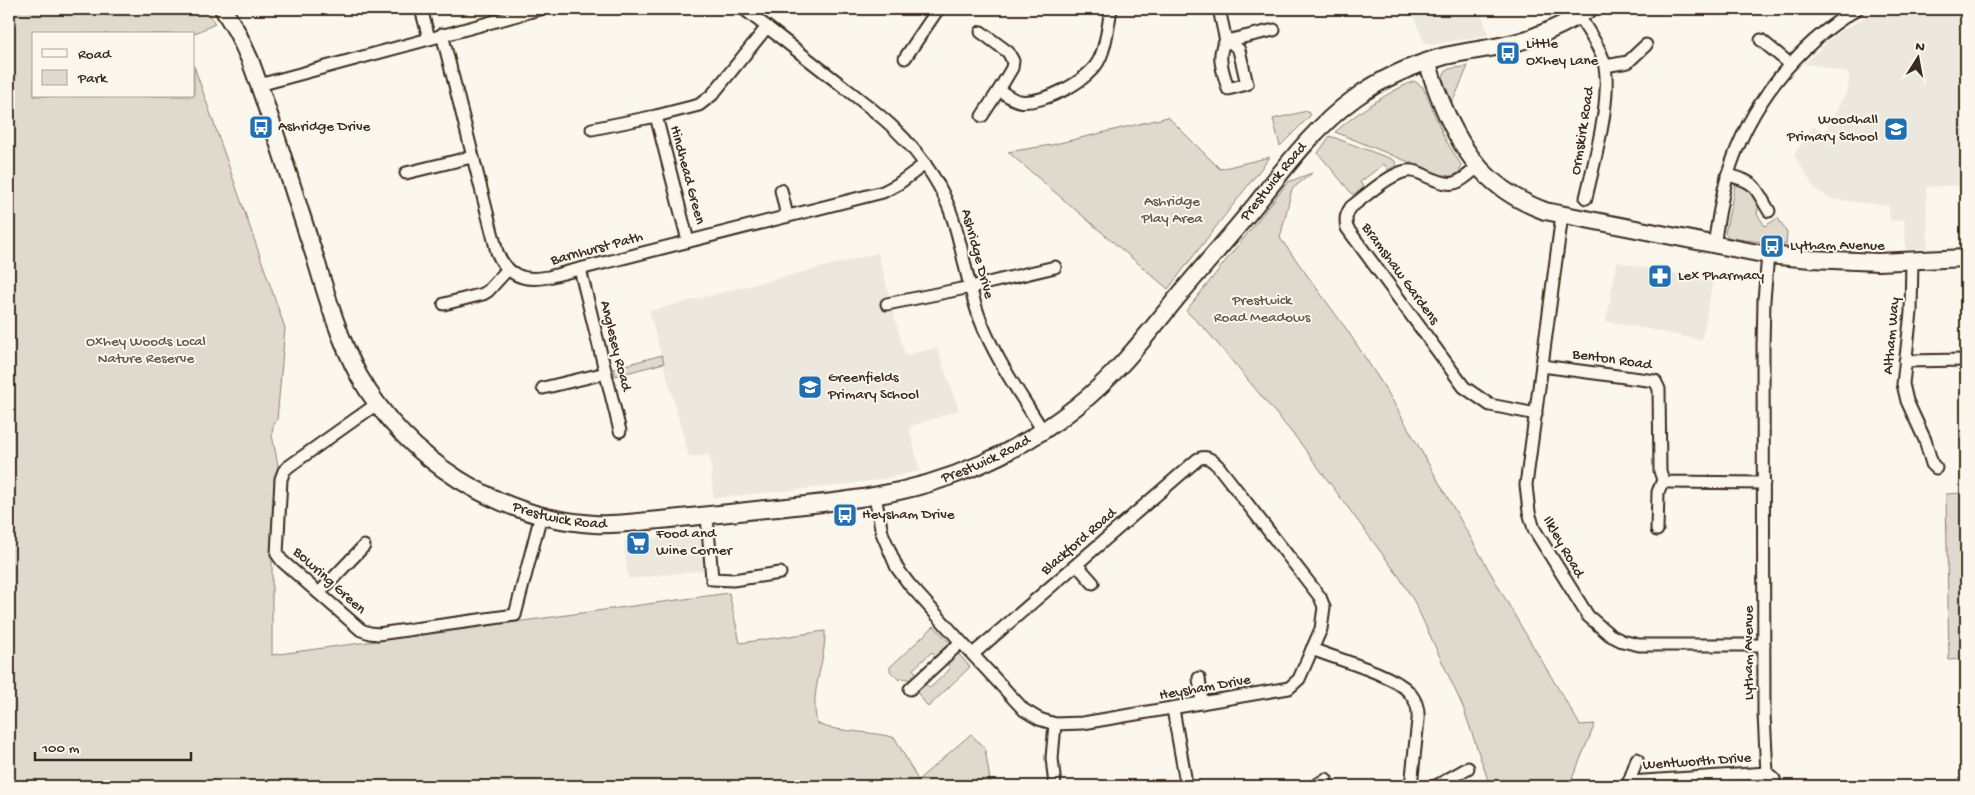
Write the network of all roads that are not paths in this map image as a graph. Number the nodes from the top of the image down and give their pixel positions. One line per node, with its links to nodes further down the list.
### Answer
1 (223, 9): 22 (main road, Prestwick Road)
2 (421, 9): 15 (street)
3 (540, 9): 14 (street)
4 (744, 9): 11 (street, Ashridge Drive)
5 (922, 9): 10 (street)
6 (1111, 9): 23 (street)
7 (1219, 9): 12 (street)
8 (1857, 9): 20 (street)
9 (1586, 11): 19 (main road, Prestwick Road); 21 (street, Ormskirk Road)
10 (935, 12): 18 (street)
11 (767, 27): 24 (street, Hindhead Green); 28 (street, Ashridge Drive)
12 (1274, 30)
13 (981, 32): 23 (street)
14 (442, 34): 15 (street); 27 (street)
15 (429, 38): 22 (street)
16 (1761, 40): 20 (street)
17 (1646, 45): 21 (street)
18 (905, 58)
19 (1428, 62): 29 (main road); 56 (main road, Prestwick Road)
20 (1790, 64): 31 (street)
21 (1605, 66): 33 (street, Ormskirk Road)
22 (259, 85): 53 (main road, Prestwick Road)
23 (999, 90): 25 (street)
24 (656, 116): 26 (street); 37 (street, Hindhead Green)
25 (982, 116)
26 (592, 129)
27 (472, 157): 30 (street); 44 (street)
28 (925, 164): 36 (street, Barnhurst Path); 45 (street, Ashridge Drive)
29 (1478, 167): 35 (main road); 54 (street, Bramshaw Gardens)
30 (406, 173)
31 (1727, 175): 34 (street); 38 (street)
32 (781, 190): 36 (street)
33 (1586, 198)
34 (1769, 211)
35 (1562, 215): 38 (main road); 50 (street, Ilkley Road)
36 (788, 216): 37 (street, Barnhurst Path)
37 (688, 240): 43 (street, Barnhurst Path)
38 (1714, 245): 39 (main road)
39 (1768, 255): 41 (main road); 60 (street, Lytham Avenue)
40 (1966, 258): 41 (main road)
41 (1912, 260): 49 (street, Altham Way)
42 (1054, 267): 45 (street)
43 (580, 268): 44 (street, Barnhurst Path); 51 (street, Anglesey Road)
44 (508, 269): 46 (street)
45 (971, 287): 47 (street); 56 (street, Ashridge Drive)
46 (444, 304)
47 (887, 304)
48 (1966, 360): 49 (street)
49 (1905, 361): 58 (street, Altham Way)
50 (1542, 366): 54 (street, Ilkley Road); 59 (street, Benton Road)
51 (606, 373): 52 (street); 55 (street, Anglesey Road)
52 (543, 388)
53 (378, 403): 62 (main road, Prestwick Road); 69 (street, Bowring Green)
54 (1536, 414): 71 (street, Ilkley Road)
55 (620, 431)
56 (1043, 431): 61 (main road, Prestwick Road)
57 (1206, 457): 66 (street, Blackford Road); 72 (street, Heysham Drive)
58 (1936, 468)
59 (1663, 480): 60 (street); 64 (street)
60 (1764, 483): 71 (street, Lytham Avenue)
61 (875, 496): 63 (main road, Prestwick Road); 70 (street, Heysham Drive)
62 (541, 515): 63 (main road, Prestwick Road); 69 (street, Bowring Green)
63 (707, 516): 67 (street)
64 (1657, 530)
65 (364, 546): 69 (street)
66 (1076, 565): 68 (street); 73 (street, Blackford Road)
67 (780, 573)
68 (1093, 583)
69 (319, 593)
70 (961, 642): 73 (street, Heysham Drive); 75 (street)
71 (1764, 646): 81 (street, Lytham Avenue)
72 (1312, 649): 76 (street, Heysham Drive); 87 (street)
73 (973, 654): 78 (street, Heysham Drive)
74 (1199, 678): 76 (street)
75 (910, 689)
76 (1202, 703): 77 (street, Heysham Drive)
77 (1173, 709): 78 (street, Heysham Drive); 82 (street)
78 (1055, 724): 85 (street)
79 (1638, 759): 84 (street, Wentworth Drive)
80 (1468, 768): 88 (street)
81 (1771, 776): 84 (street, Wentworth Drive)
82 (1185, 777)
83 (1326, 779): 86 (street)
84 (1628, 784)
85 (1055, 786)
86 (1315, 786)
87 (1411, 786)
88 (1436, 786)

